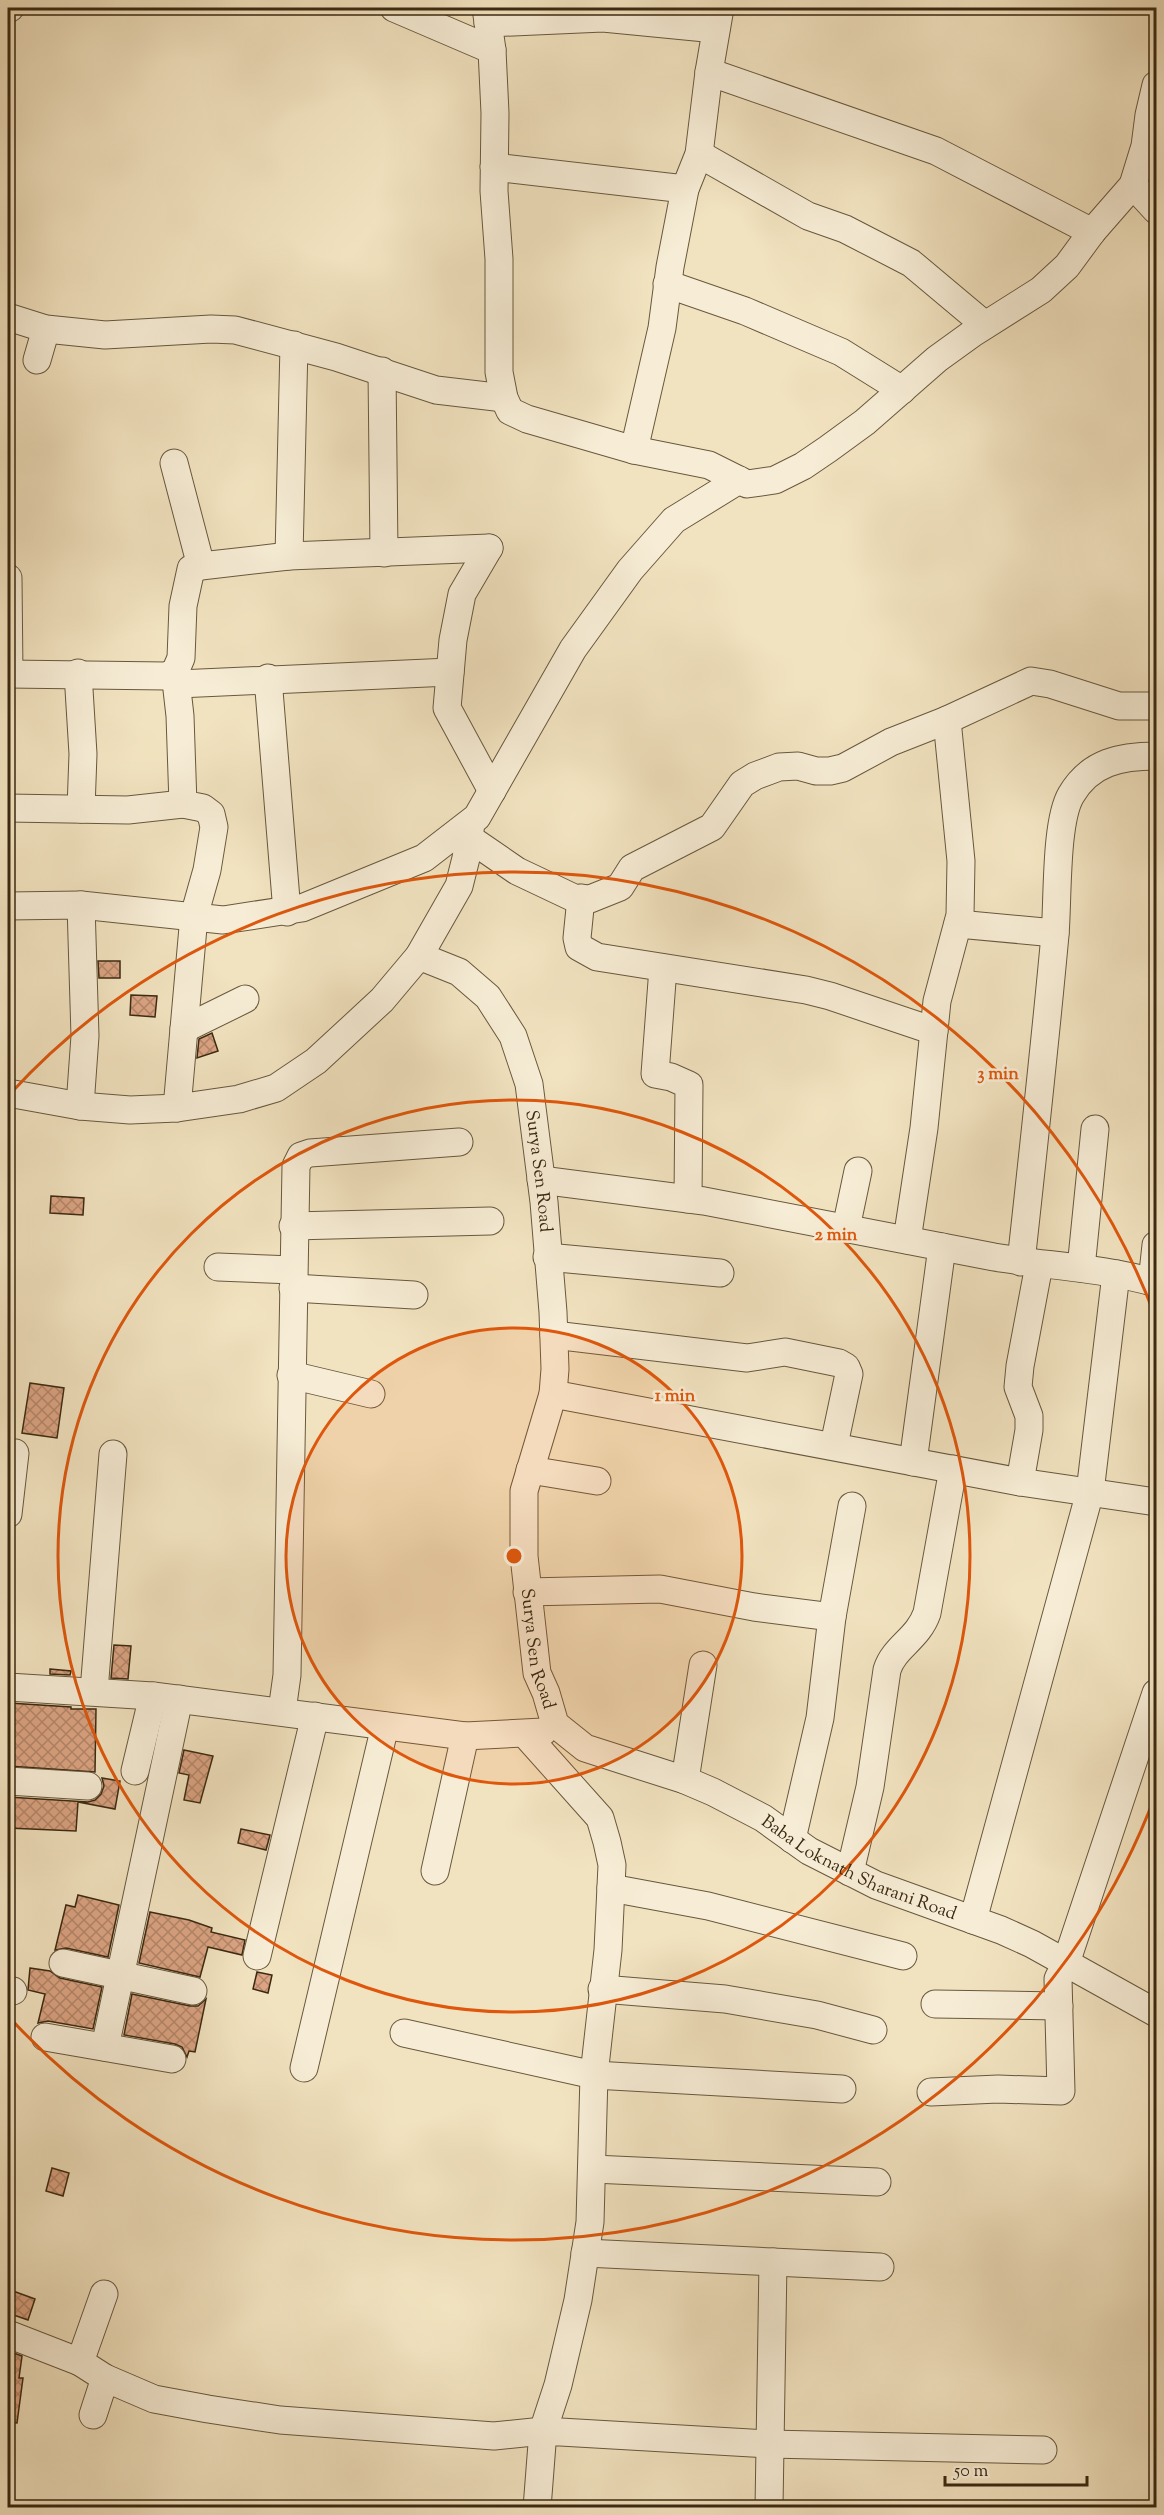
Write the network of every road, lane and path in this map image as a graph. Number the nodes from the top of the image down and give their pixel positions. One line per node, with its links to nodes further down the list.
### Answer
1 (394, 8): 4 (street)
2 (487, 15): 3 (street); 4 (street)
3 (718, 18): 5 (street)
4 (492, 50): 9 (street)
5 (709, 72): 8 (street); 13 (street)
6 (1156, 85): 7 (street)
7 (1151, 148): 10 (street)
8 (699, 154): 11 (street); 16 (street)
9 (494, 168): 11 (street); 22 (street)
10 (1133, 185): 12 (street); 13 (street)
11 (685, 189): 14 (street)
12 (1156, 210)
13 (1092, 232): 16 (street)
14 (668, 284): 21 (street); 23 (street)
15 (8, 317): 17 (street)
16 (985, 325): 21 (street)
17 (46, 329): 18 (street); 19 (street)
18 (294, 345): 20 (street); 27 (street)
19 (37, 360)
20 (382, 371): 22 (street); 26 (street)
21 (902, 390): 25 (street)
22 (504, 398): 23 (street)
23 (634, 450): 25 (street)
24 (174, 463): 28 (street)
25 (739, 480): 38 (street)
26 (384, 553): 27 (street); 30 (street)
27 (289, 556): 28 (street)
28 (201, 566): 33 (street)
29 (8, 578): 32 (street)
30 (450, 672): 34 (street); 38 (street)
31 (78, 673): 32 (street); 33 (street); 41 (street)
32 (8, 674)
33 (177, 678): 34 (street); 39 (street)
34 (268, 678): 46 (street)
35 (1156, 706): 36 (street)
36 (947, 720): 43 (street); 48 (street)
37 (1156, 756): 49 (street)
38 (492, 791): 42 (street)
39 (183, 804): 41 (street); 47 (street)
40 (8, 808): 41 (street)
41 (81, 809)
42 (470, 830): 43 (street); 46 (street); 50 (street)
43 (581, 898): 51 (street)
44 (81, 905): 45 (street); 47 (street); 56 (street)
45 (8, 906)
46 (287, 912): 47 (street)
47 (194, 916): 53 (street)
48 (958, 924): 49 (street); 54 (street)
49 (1055, 933): 70 (street)
50 (419, 956): 57 (street); 61 (street, Surya Sen Road)
51 (663, 968): 54 (street); 62 (street)
52 (245, 999): 53 (street)
53 (184, 1029): 57 (street)
54 (934, 1031): 66 (street)
55 (8, 1093): 56 (street)
56 (80, 1106): 57 (street)
57 (177, 1108)
58 (1095, 1130): 72 (street)
59 (459, 1142): 64 (street)
60 (858, 1172): 65 (street)
61 (541, 1180): 62 (street); 69 (street, Surya Sen Road)
62 (688, 1199): 65 (street)
63 (490, 1221): 64 (street)
64 (293, 1226): 75 (street)
65 (846, 1228): 66 (street)
66 (907, 1240): 68 (street)
67 (1156, 1245): 76 (street)
68 (942, 1247): 70 (street); 85 (street)
69 (547, 1257): 73 (street); 78 (street, Surya Sen Road)
70 (1030, 1263): 72 (street); 89 (street)
71 (218, 1267): 75 (street)
72 (1080, 1268): 74 (street)
73 (720, 1273)
74 (1116, 1274): 76 (street); 90 (street)
75 (293, 1280): 77 (street); 79 (street)
76 (1154, 1283)
77 (414, 1295)
78 (554, 1335): 81 (street, Surya Sen Road); 82 (street)
79 (291, 1375): 80 (street); 101 (street)
80 (371, 1394)
81 (553, 1394): 82 (street); 87 (street, Surya Sen Road)
82 (834, 1445): 85 (street)
83 (15, 1454): 93 (street)
84 (113, 1454): 98 (street)
85 (913, 1462): 86 (street)
86 (953, 1469): 89 (street); 113 (street)
87 (530, 1470): 88 (street); 94 (street, Surya Sen Road)
88 (597, 1481)
89 (1020, 1482): 90 (street)
90 (1090, 1492): 91 (street); 115 (street)
91 (1156, 1502)
92 (852, 1506): 95 (street)
93 (8, 1514)
94 (527, 1592): 95 (street); 104 (street, Surya Sen Road)
95 (832, 1617): 111 (street)
96 (703, 1665): 108 (street)
97 (8, 1687): 98 (street, Surya Sen Road)
98 (94, 1691): 100 (street, Surya Sen Road)
99 (1156, 1693): 119 (street)
100 (166, 1698): 101 (street, Surya Sen Road); 107 (street); 120 (street)
101 (282, 1711): 102 (street, Surya Sen Road)
102 (315, 1716): 103 (street, Surya Sen Road); 116 (street)
103 (385, 1726): 106 (street, Surya Sen Road); 131 (street)
104 (561, 1730): 105 (street, Surya Sen Road); 108 (street, Baba Loknath Sharani Road)
105 (525, 1734): 106 (street, Surya Sen Road); 114 (street)
106 (465, 1736): 112 (street)
107 (135, 1771)
108 (685, 1780): 111 (street, Baba Loknath Sharani Road)
109 (8, 1781): 110 (street)
110 (88, 1786)
111 (792, 1839): 113 (street, Baba Loknath Sharani Road)
112 (435, 1871)
113 (850, 1872): 115 (street, Baba Loknath Sharani Road)
114 (611, 1888): 117 (street); 121 (street)
115 (973, 1920): 119 (street, Baba Loknath Sharani Road)
116 (257, 1956)
117 (903, 1956)
118 (63, 1962): 120 (street)
119 (1066, 1964): 124 (street); 125 (street, Baba Loknath Sharani Road)
120 (119, 1974): 122 (street); 129 (street)
121 (602, 1989): 126 (street); 132 (street)
122 (193, 1991)
123 (935, 2004): 124 (street)
124 (1059, 2006): 134 (street)
125 (1156, 2013)
126 (873, 2031)
127 (404, 2033): 132 (street)
128 (45, 2037): 129 (street)
129 (105, 2047): 130 (street)
130 (172, 2059)
131 (304, 2068)
132 (594, 2075): 133 (street); 135 (street)
133 (842, 2089)
134 (931, 2092)
135 (593, 2169): 136 (street); 137 (street)
136 (877, 2182)
137 (585, 2253): 138 (street); 145 (street)
138 (773, 2262): 139 (street); 146 (street)
139 (880, 2267)
140 (104, 2294): 142 (street)
141 (8, 2334): 142 (street)
142 (80, 2362): 143 (street)
143 (105, 2378): 144 (street); 145 (street)
144 (93, 2415)
145 (543, 2431): 146 (street); 148 (street)
146 (769, 2444): 147 (street); 149 (street)
147 (1043, 2450)
148 (537, 2508)
149 (769, 2508)

